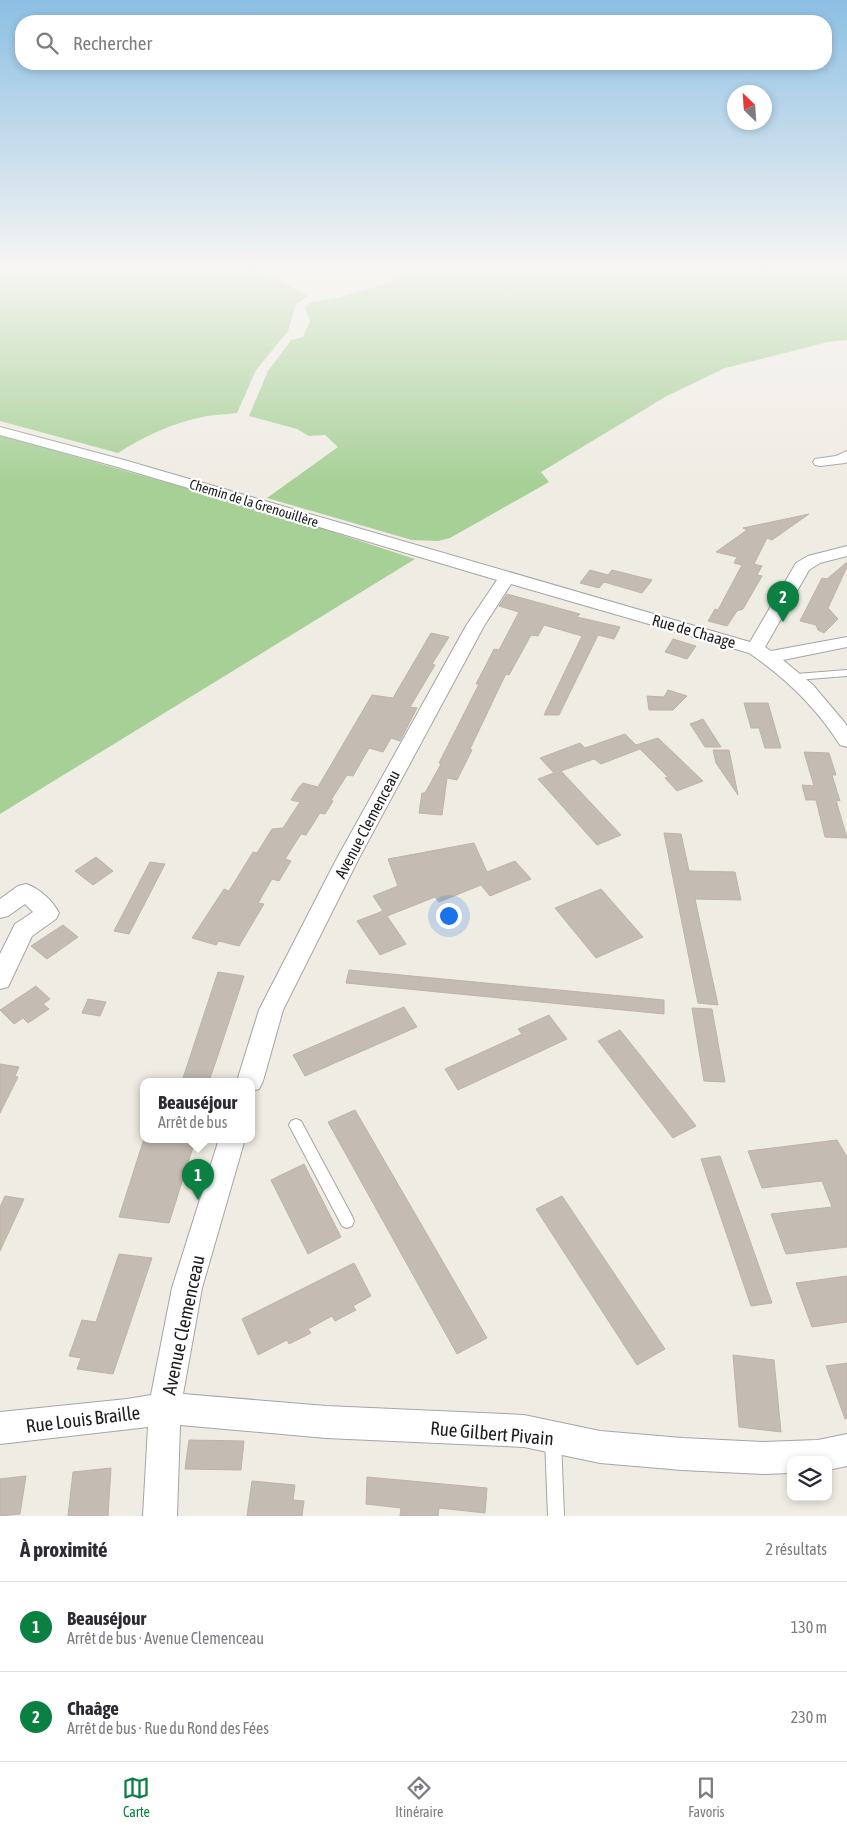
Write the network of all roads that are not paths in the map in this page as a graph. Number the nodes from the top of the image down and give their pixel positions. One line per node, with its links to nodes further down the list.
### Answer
1 (0, 431): 5 (street, Chemin de la Grenouillère)
2 (847, 455): 3 (street)
3 (820, 462)
4 (847, 550): 7 (street)
5 (507, 578): 7 (street, Rue de Chaage); 15 (street, Avenue Clemenceau)
6 (847, 642): 7 (street)
7 (763, 654): 9 (street, Rue de Chaage)
8 (847, 673): 9 (lane)
9 (796, 677): 10 (street, Rue de Chaage)
10 (839, 718): 11 (street, Rue de Chaage)
11 (847, 740)
12 (0, 911): 13 (street); 13 (street)
13 (22, 930): 14 (street)
14 (0, 980)
15 (251, 1078)
16 (296, 1125): 18 (lane)
17 (231, 1143): 19 (street, Avenue Clemenceau)
18 (347, 1221)
19 (165, 1408): 20 (street, Rue Louis Braille); 21 (street, Rue Gilbert Pivain); 23 (street, Avenue Clemenceau)
20 (0, 1428)
21 (553, 1436): 22 (street, Rue Gilbert Pivain); 24 (lane)
22 (847, 1450)
23 (160, 1516)
24 (556, 1516)

